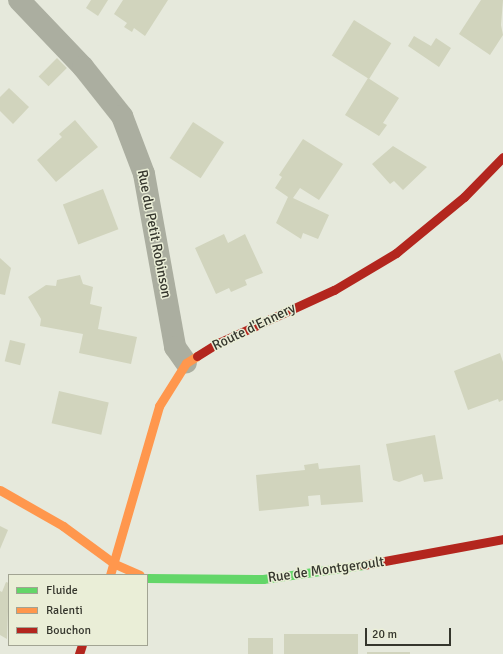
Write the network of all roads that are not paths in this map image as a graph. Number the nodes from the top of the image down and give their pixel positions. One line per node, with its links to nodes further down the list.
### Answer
1 (19, 0): 3 (street, Rue du Petit Robinson)
2 (503, 157): 3 (street, Route d'Ennery)
3 (186, 363): 6 (street, Route d'Ennery)
4 (0, 490): 6 (street)
5 (503, 539): 9 (street, Rue de Montgeroult)
6 (115, 564): 7 (street, Route d'Ennery); 8 (street)
7 (110, 574)
8 (138, 574)
9 (148, 578)

